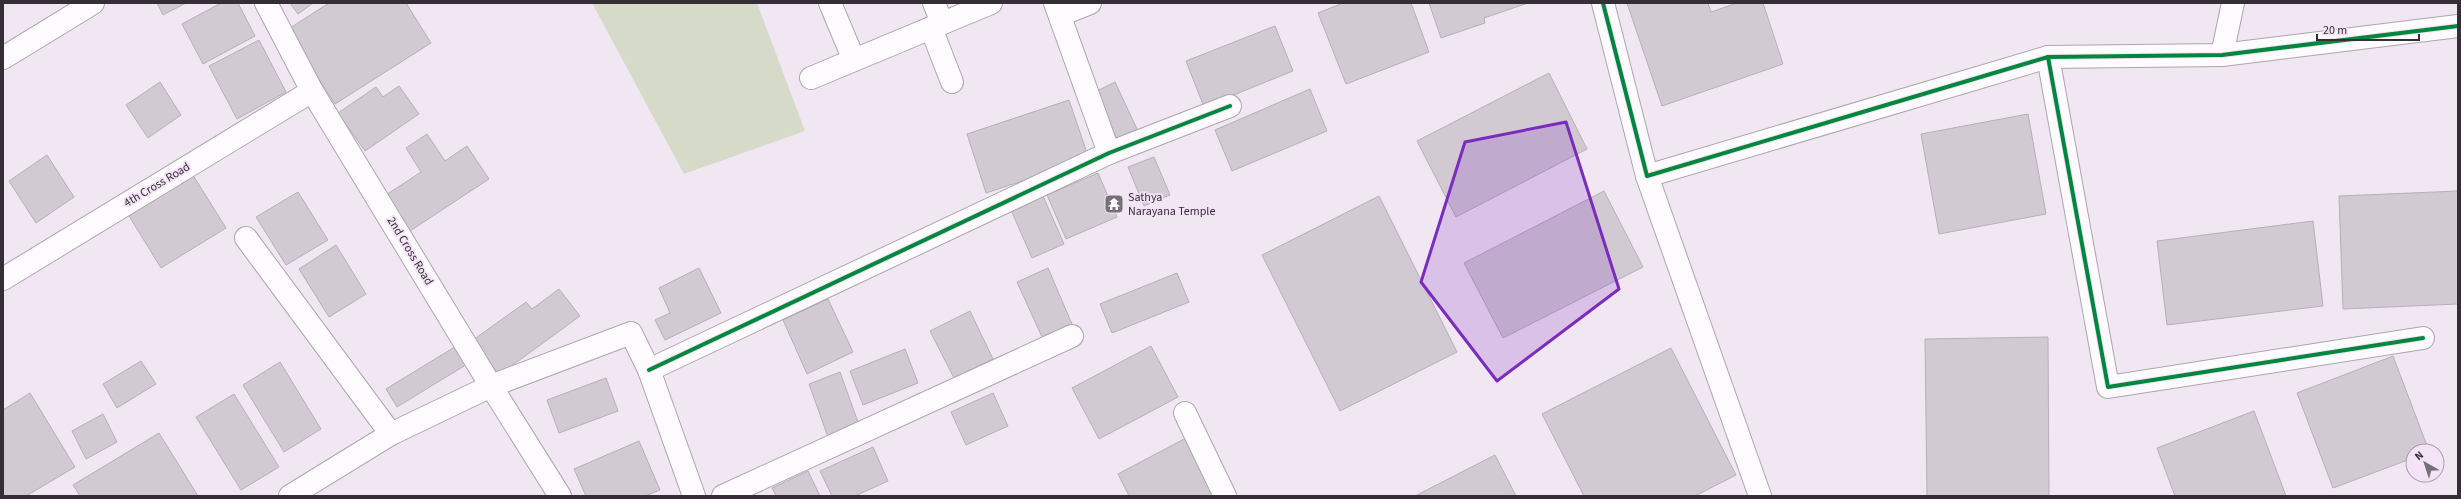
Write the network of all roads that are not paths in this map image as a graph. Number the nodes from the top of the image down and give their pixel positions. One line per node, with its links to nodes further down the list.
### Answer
1 (93, 3): 14 (street)
2 (266, 3): 18 (street, 2nd Cross Road)
3 (830, 3): 15 (street)
4 (934, 3): 10 (street)
5 (991, 3): 10 (street)
6 (1090, 3): 9 (street)
7 (1603, 3): 21 (street)
8 (2233, 3): 12 (street)
9 (1058, 9): 20 (street)
10 (937, 26): 15 (street); 17 (street)
11 (2458, 26): 12 (street)
12 (2222, 55): 13 (street)
13 (2048, 57): 21 (street); 25 (street)
14 (3, 58)
15 (854, 60): 16 (street)
16 (811, 78)
17 (952, 82)
18 (312, 91): 23 (street, 4th Cross Road); 27 (street, 2nd Cross Road)
19 (1230, 106): 20 (street)
20 (1109, 153): 26 (street)
21 (1647, 176): 35 (street)
22 (246, 238): 29 (street)
23 (3, 279)
24 (1072, 336): 33 (street)
25 (2423, 338)
26 (649, 370): 27 (street); 32 (street)
27 (491, 386): 29 (street); 31 (street, 2nd Cross Road)
28 (1185, 413): 34 (street)
29 (391, 434): 30 (street)
30 (290, 496)
31 (560, 496)
32 (694, 496)
33 (723, 496)
34 (1225, 496)
35 (1760, 496)

